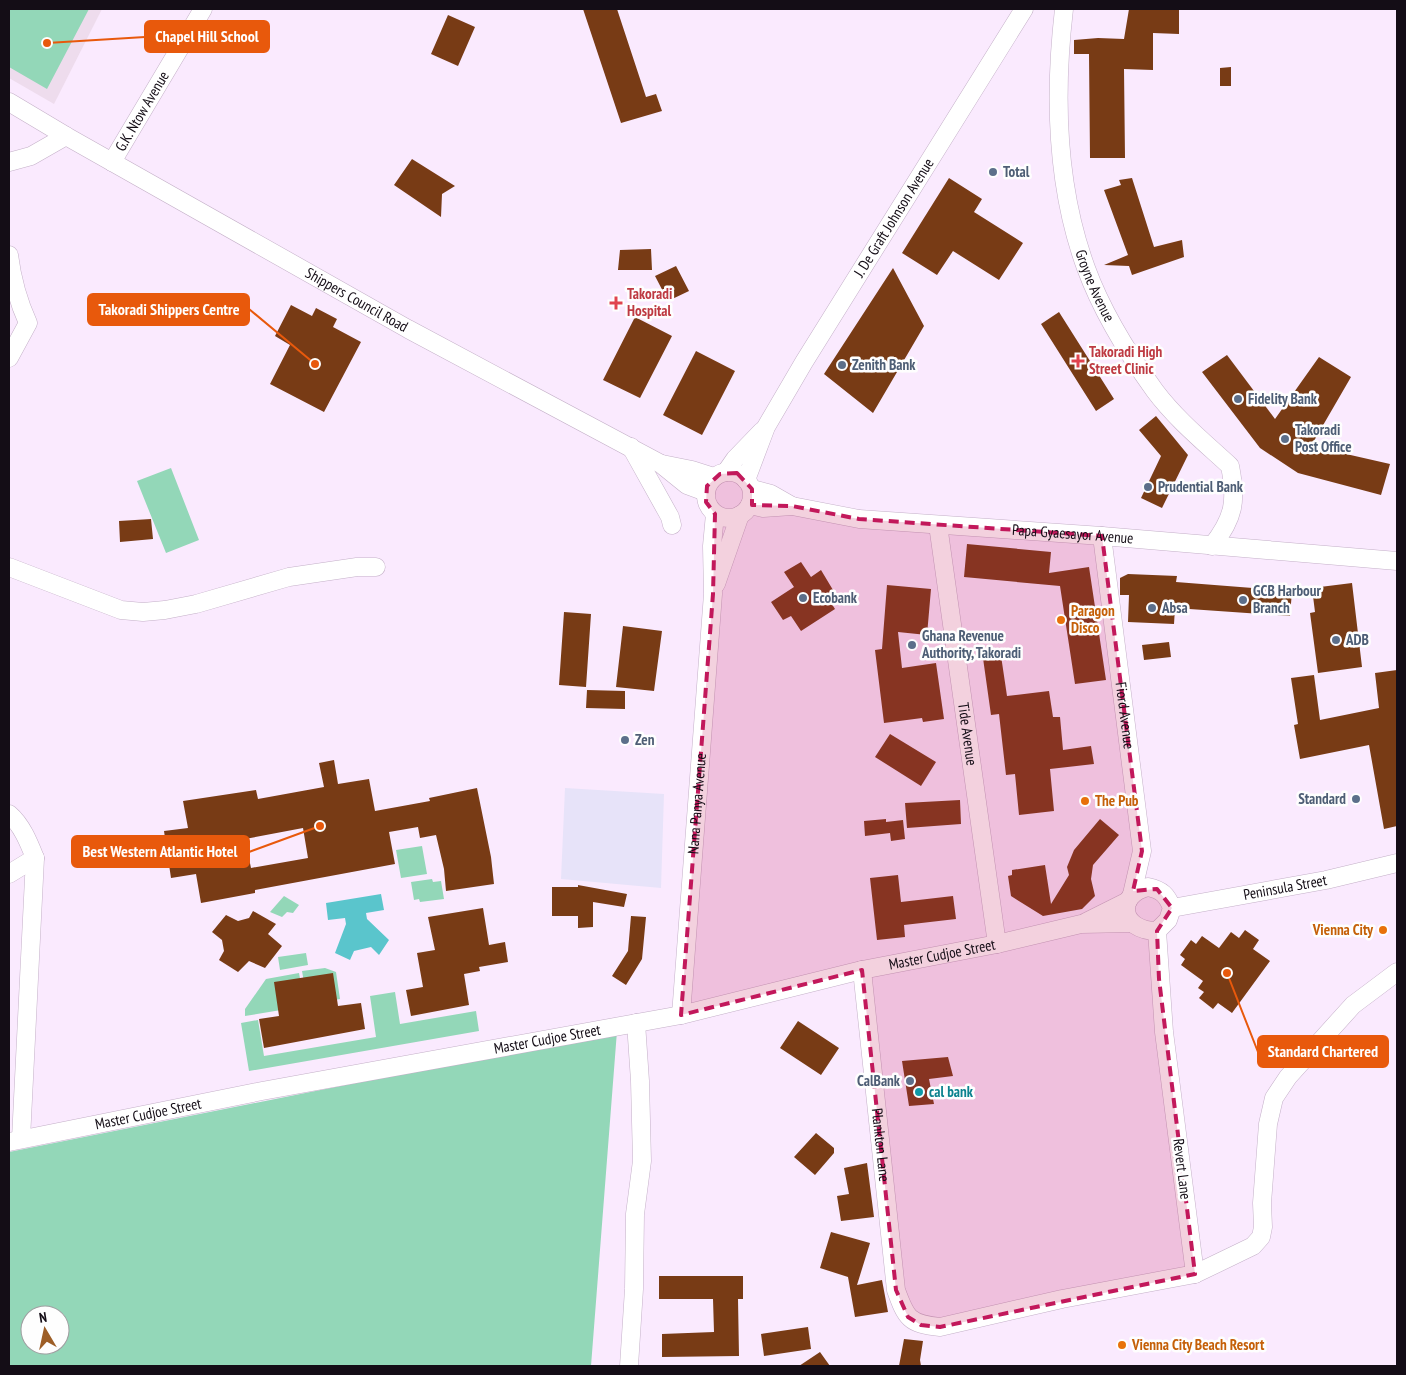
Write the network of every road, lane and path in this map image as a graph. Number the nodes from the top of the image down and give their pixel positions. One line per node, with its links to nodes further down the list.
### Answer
1 (203, 9): 7 (street, G.K. Ntow Avenue)
2 (1024, 9): 10 (street, J. De Graft Johnson Avenue)
3 (1064, 9): 18 (street, Groyne Avenue)
4 (9, 102): 5 (street, Shippers Council Road)
5 (66, 136): 6 (street); 7 (street, Shippers Council Road)
6 (9, 162)
7 (112, 162): 11 (street, Shippers Council Road)
8 (9, 255): 9 (street)
9 (9, 358)
10 (766, 427): 12 (street, J. De Graft Johnson Avenue); 13 (street, J. De Graft Johnson Avenue)
11 (631, 447): 12 (street, Shippers Council Road); 15 (street)
12 (715, 480): 13 (street); 14 (street)
13 (747, 497): 14 (street); 16 (street, Papa Gyaesayor Avenue); 22 (street, Nana Panya Avenue)
14 (715, 514): 22 (street, Nana Panya Avenue)
15 (672, 525)
16 (938, 525): 17 (street, Papa Gyaesayor Avenue); 34 (street, Tide Avenue)
17 (1102, 536): 18 (street, Papa Gyaesayor Avenue); 24 (street, Fiord Avenue)
18 (1212, 546): 19 (street, Papa Gyaesayor Avenue)
19 (1397, 561)
20 (9, 567): 21 (street)
21 (376, 567)
22 (713, 591): 37 (street, Nana Panya Avenue)
23 (10, 818): 25 (street)
24 (1142, 851): 28 (street); 29 (street, Fiord Avenue)
25 (35, 858): 27 (street); 39 (street)
26 (1397, 863): 30 (street, Peninsula Street)
27 (9, 874)
28 (1157, 889): 29 (street); 30 (street)
29 (1130, 898): 31 (street); 32 (street, Master Cudjoe Street)
30 (1172, 908): 33 (street)
31 (1132, 923): 32 (street, Master Cudjoe Street); 33 (street)
32 (1081, 924): 34 (street, Master Cudjoe Street)
33 (1157, 931): 40 (street, Revert Lane)
34 (997, 944): 35 (street, Master Cudjoe Street)
35 (862, 970): 37 (street, Master Cudjoe Street); 40 (street, Plankton Lane)
36 (1397, 972): 40 (street)
37 (681, 1015): 38 (street, Master Cudjoe Street)
38 (636, 1023): 39 (street, Master Cudjoe Street); 41 (street)
39 (15, 1140)
40 (1194, 1274)
41 (629, 1366)

